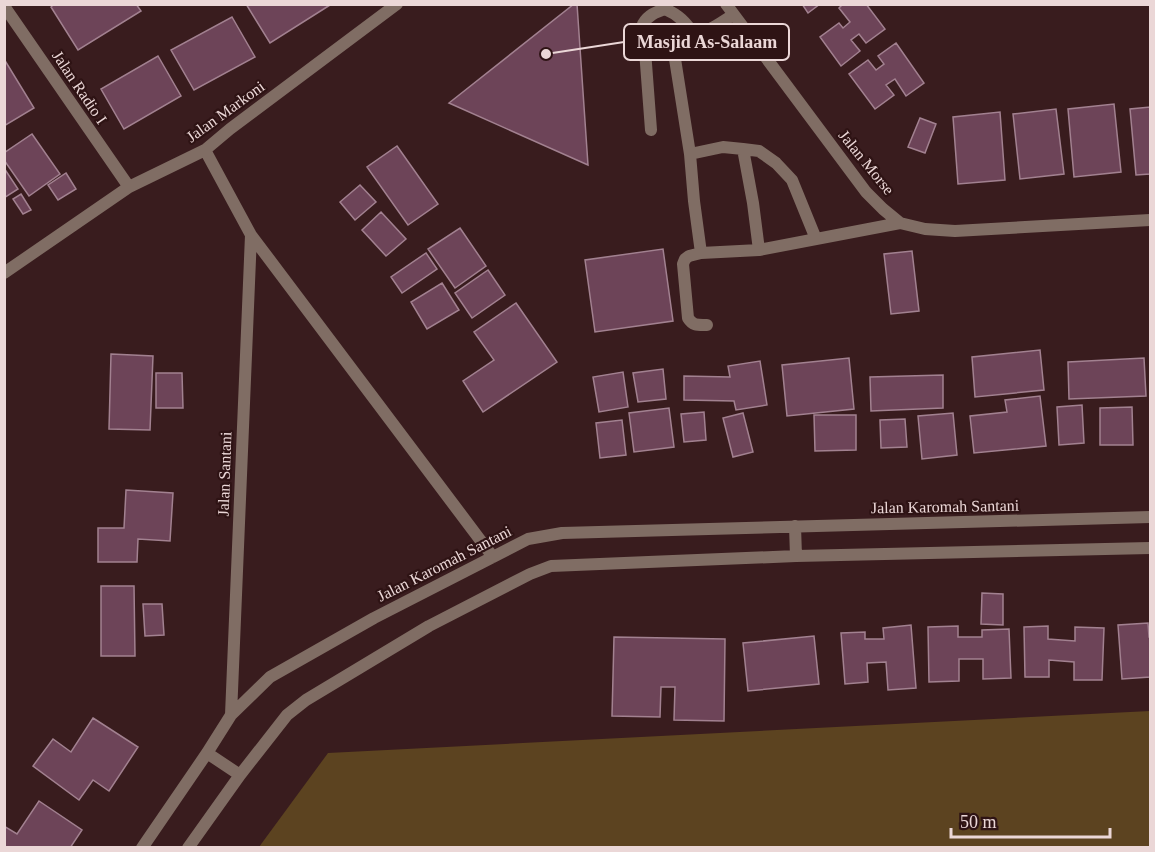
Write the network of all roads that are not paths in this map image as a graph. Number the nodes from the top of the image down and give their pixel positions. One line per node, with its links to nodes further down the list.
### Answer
1 (398, 4): 7 (street, Jalan Markoni)
2 (4, 6): 9 (street, Jalan Radio I)
3 (730, 10): 4 (street); 11 (street, Jalan Morse)
4 (694, 34): 5 (street); 8 (street)
5 (651, 130)
6 (743, 149): 8 (street); 13 (street); 14 (street)
7 (205, 150): 9 (street, Jalan Markoni); 12 (street)
8 (690, 154): 15 (street)
9 (129, 187): 16 (street, Jalan Markoni)
10 (1150, 220): 11 (street, Jalan Morse)
11 (900, 223): 13 (street)
12 (250, 235): 22 (street); 23 (street, Jalan Santani)
13 (816, 239): 14 (street)
14 (759, 250): 15 (street)
15 (701, 253): 17 (street)
16 (4, 273)
17 (707, 325)
18 (1150, 517): 19 (street, Jalan Karomah Santani)
19 (795, 526): 21 (street); 22 (street, Jalan Karomah Santani)
20 (1150, 548): 21 (street)
21 (796, 556): 25 (street)
22 (493, 557): 23 (street, Jalan Karomah Santani)
23 (231, 715): 24 (street, Jalan Karomah Santani)
24 (207, 753): 25 (street); 26 (street, Jalan Karomah Santani)
25 (240, 775): 27 (street)
26 (142, 848)
27 (188, 848)

